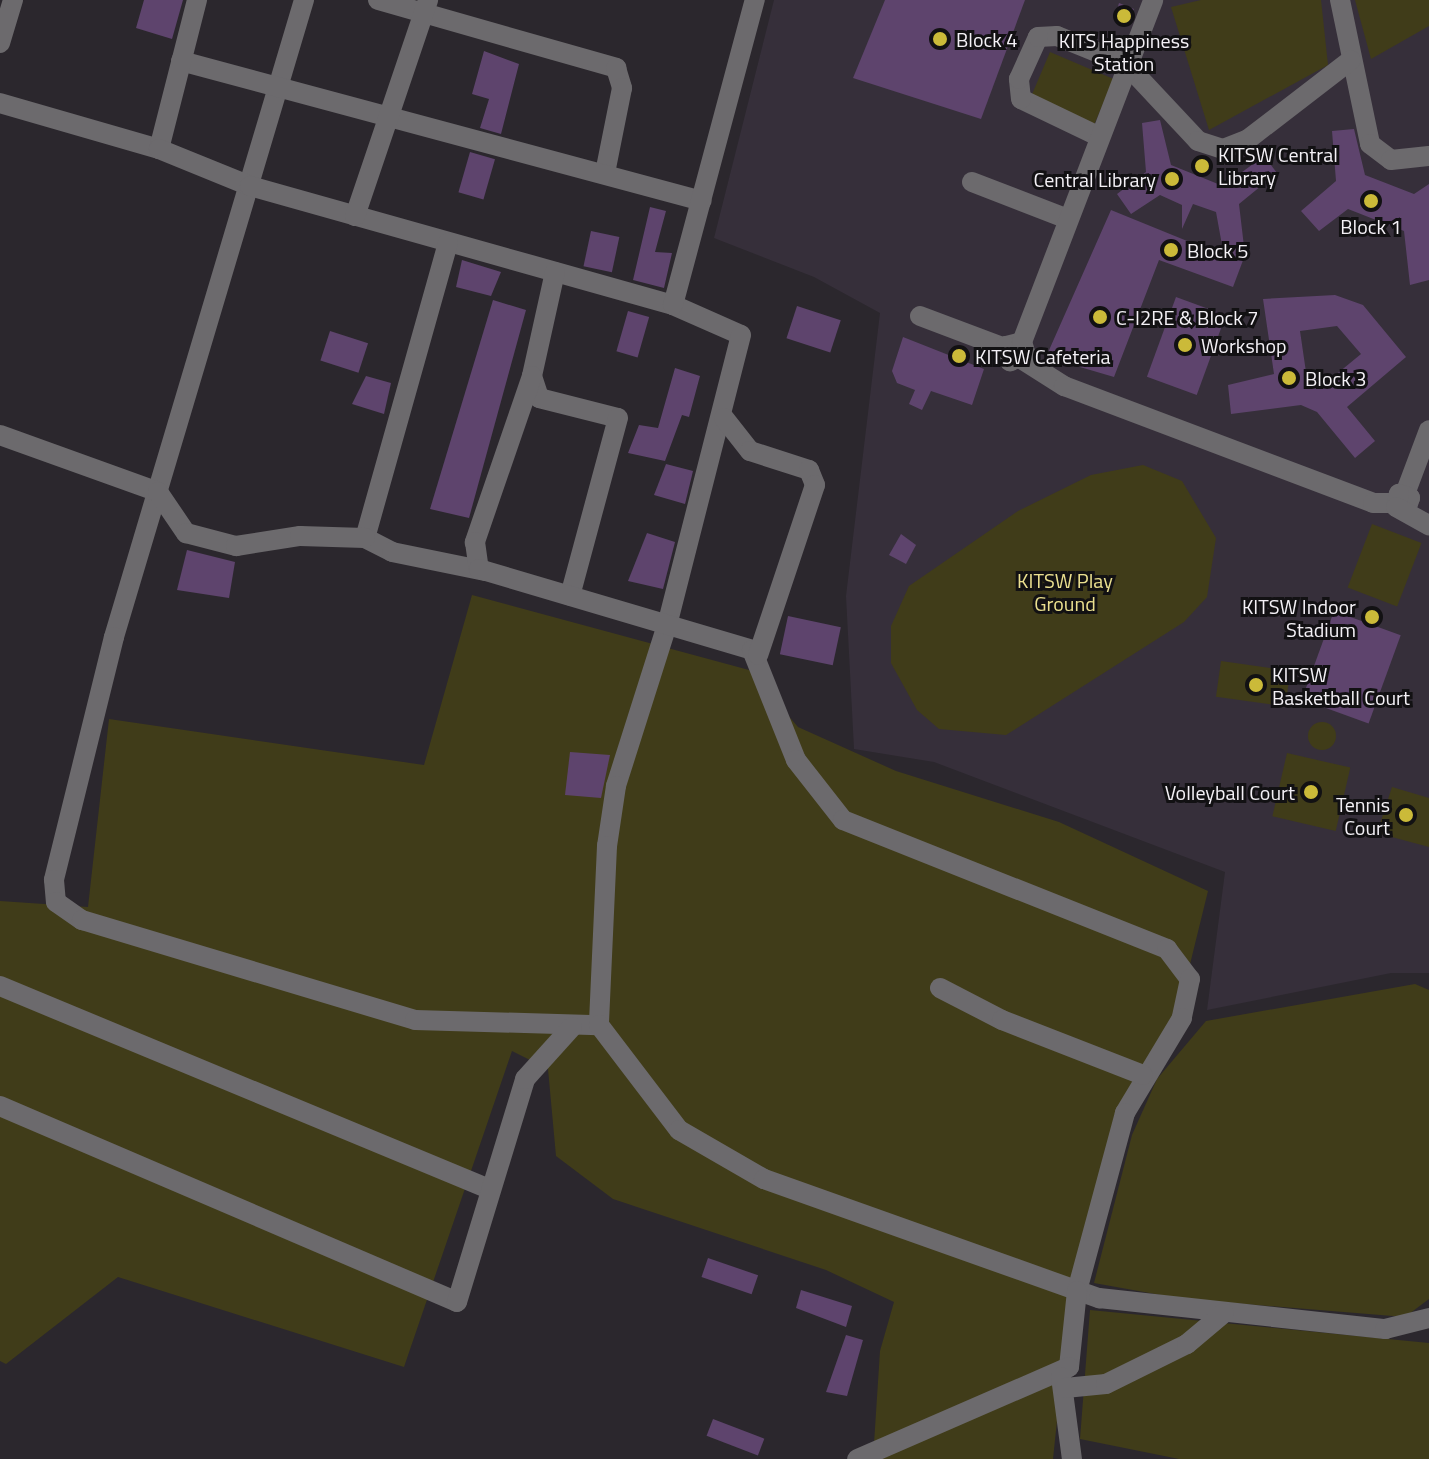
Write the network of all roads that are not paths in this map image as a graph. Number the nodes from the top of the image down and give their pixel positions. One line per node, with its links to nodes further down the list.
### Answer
1 (13, 0): 9 (street)
2 (197, 0): 11 (street)
3 (304, 0): 13 (street)
4 (378, 0): 8 (street)
5 (755, 0): 22 (street)
6 (1153, 0): 12 (street)
7 (1340, 0): 10 (street)
8 (426, 6): 15 (street); 19 (street)
9 (0, 43)
10 (1351, 60): 12 (street); 18 (street)
11 (181, 61): 13 (street); 17 (street)
12 (1126, 64): 16 (street); 16 (street)
13 (278, 84): 15 (street); 21 (street)
14 (0, 103): 17 (street)
15 (388, 114): 19 (street); 23 (street)
16 (1098, 136): 24 (street)
17 (159, 149): 21 (street)
18 (1429, 156)
19 (605, 173): 22 (street)
20 (972, 182): 24 (street)
21 (250, 186): 23 (street); 34 (street)
22 (702, 201): 27 (street)
23 (355, 216): 25 (street)
24 (1068, 219): 29 (street)
25 (448, 243): 26 (street); 37 (street)
26 (555, 272): 27 (street); 30 (street)
27 (673, 305): 31 (street)
28 (920, 316): 29 (street)
29 (1017, 350): 35 (street)
30 (532, 376): 38 (street); 39 (street)
31 (724, 418): 40 (street); 41 (street)
32 (1429, 430): 35 (street)
33 (0, 435): 34 (street)
34 (158, 492): 37 (street); 45 (street)
35 (1402, 502): 36 (street)
36 (1429, 525)
37 (365, 538): 38 (street)
38 (487, 572): 39 (street)
39 (570, 596): 40 (street)
40 (667, 625): 41 (street); 44 (street)
41 (758, 655): 46 (street)
42 (0, 986): 48 (street)
43 (940, 988): 46 (street)
44 (599, 1025): 45 (street); 49 (street)
45 (572, 1027): 48 (street)
46 (1143, 1075): 49 (street)
47 (0, 1106): 48 (street)
48 (489, 1189)
49 (1077, 1291): 50 (street); 52 (street)
50 (1224, 1313): 51 (street); 52 (street)
51 (1425, 1325)
52 (1062, 1380): 53 (street); 54 (street)
53 (857, 1459)
54 (1072, 1459)

